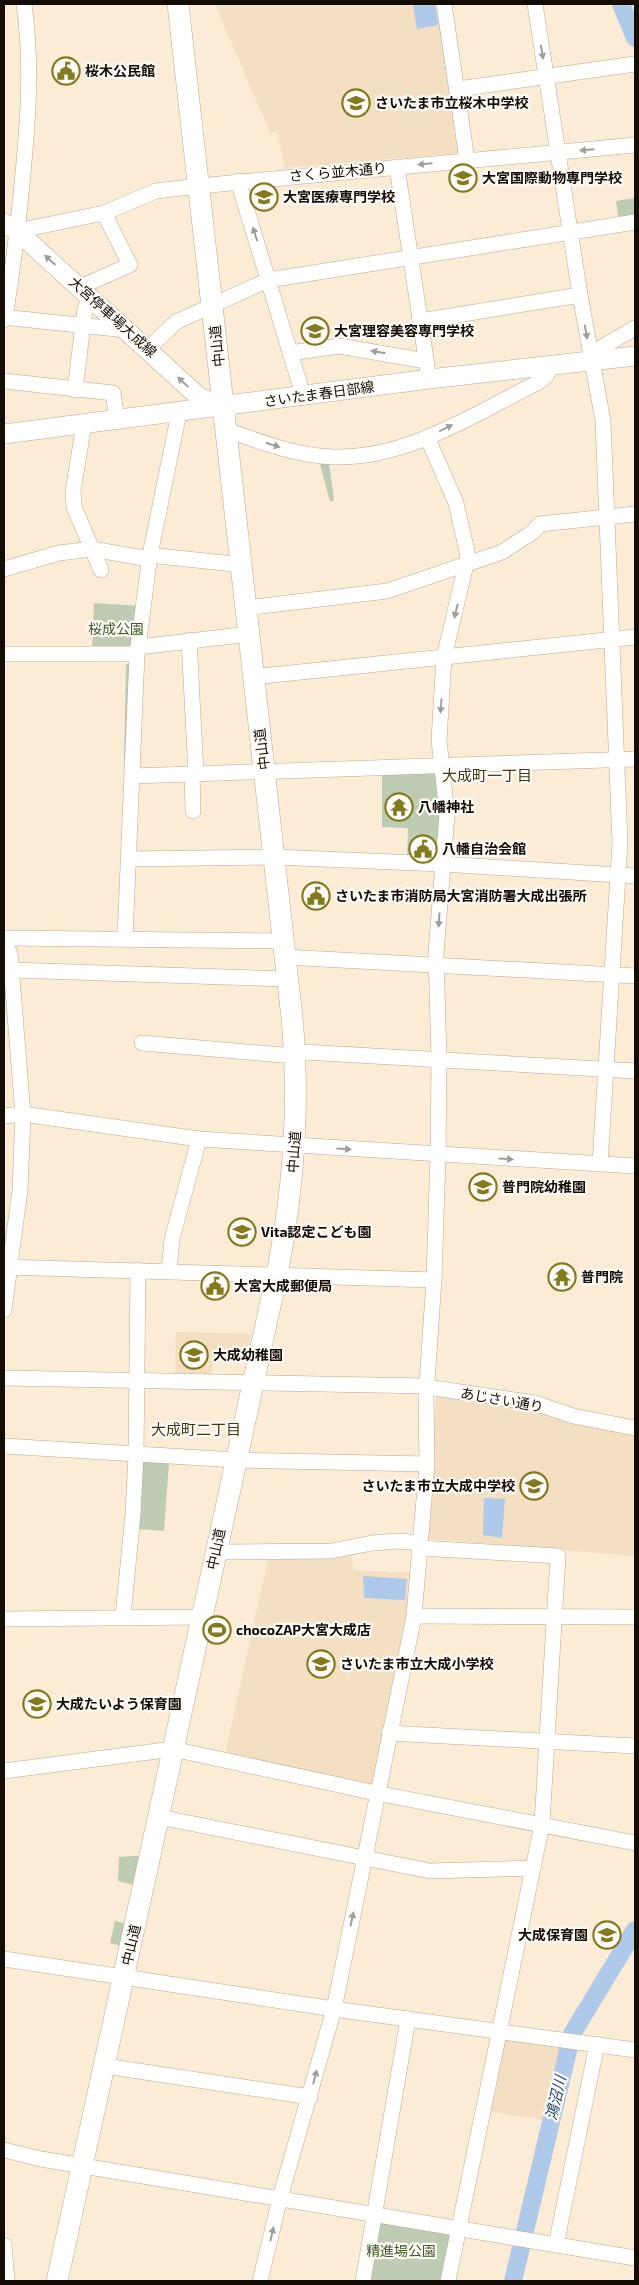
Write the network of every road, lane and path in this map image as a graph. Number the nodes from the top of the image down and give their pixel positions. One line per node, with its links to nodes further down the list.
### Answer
1 (24, 4): 16 (street)
2 (178, 4): 13 (highway, 中山道)
3 (444, 4): 7 (street)
4 (535, 4): 6 (street, one-way to 6)
5 (635, 64): 6 (street)
6 (546, 77): 7 (street); 9 (street)
7 (458, 89): 10 (street)
8 (635, 145): 9 (street, さくら並木通り, one-way to 9)
9 (558, 152): 10 (street, さくら並木通り); 17 (street)
10 (467, 160): 11 (street, さくら並木通り, one-way to 11)
11 (397, 167): 12 (street, さくら並木通り); 18 (street)
12 (238, 181): 13 (street, さくら並木通り); 19 (street, one-way to 12)
13 (199, 186): 14 (street, さくら並木通り); 22 (highway, 中山道)
14 (104, 213): 16 (street, さくら並木通り); 20 (street)
15 (635, 222): 17 (street)
16 (10, 227): 20 (main road, 大宮停車場大成線, one-way to 16); 23 (street)
17 (570, 232): 18 (street); 21 (street)
18 (411, 258): 19 (street); 24 (street)
19 (268, 280): 22 (street); 29 (street)
20 (87, 293): 25 (street); 27 (main road, 大宮停車場大成線)
21 (580, 295): 24 (street); 31 (street, one-way to 31)
22 (212, 306): 28 (street); 37 (highway, 中山道)
23 (8, 319): 25 (street)
24 (420, 321): 33 (street)
25 (82, 326): 27 (street); 35 (street)
26 (635, 328): 31 (street)
27 (126, 330): 28 (main road, 大宮停車場大成線)
28 (148, 349): 37 (main road, 大宮停車場大成線, one-way to 28)
29 (290, 353): 33 (street, one-way to 29); 36 (street)
30 (635, 356): 31 (main road, さいたま春日部線)
31 (591, 359): 32 (main road, さいたま春日部線); 45 (street)
32 (546, 365): 33 (main road, さいたま春日部線); 43 (street, one-way to 32)
33 (428, 370): 36 (main road, さいたま春日部線)
34 (4, 381): 35 (street)
35 (75, 390): 39 (street)
36 (303, 396): 37 (main road, さいたま春日部線)
37 (224, 408): 38 (main road, さいたま春日部線); 41 (highway, 中山道)
38 (179, 413): 39 (main road, さいたま春日部線); 47 (street)
39 (117, 420): 40 (main road, さいたま春日部線)
40 (84, 424): 42 (main road, さいたま春日部線); 46 (street)
41 (227, 430): 43 (street, one-way to 43); 48 (highway, 中山道)
42 (4, 434)
43 (428, 437): 49 (street)
44 (635, 514): 45 (street)
45 (606, 517): 49 (street); 55 (street)
46 (92, 549): 47 (street); 50 (street); 51 (street)
47 (150, 557): 48 (street); 57 (street)
48 (242, 565): 52 (highway, 中山道)
49 (467, 565): 52 (street); 59 (street, one-way to 59)
50 (4, 569)
51 (101, 570)
52 (246, 608): 53 (highway, 中山道)
53 (249, 634): 56 (street); 60 (highway, 中山道)
54 (635, 637): 55 (street)
55 (612, 639): 59 (street); 62 (street)
56 (189, 640): 57 (street); 65 (street)
57 (138, 651): 58 (street); 66 (street)
58 (4, 654)
59 (444, 657): 60 (street); 63 (street, one-way to 63)
60 (253, 677): 64 (highway, 中山道)
61 (635, 759): 62 (street)
62 (616, 761): 63 (street); 71 (street)
63 (442, 766): 64 (street); 70 (street)
64 (264, 772): 65 (street); 68 (highway, 中山道)
65 (194, 774): 66 (street); 67 (street)
66 (133, 776): 69 (street)
67 (193, 811)
68 (274, 857): 69 (street); 70 (street); 76 (highway, 中山道)
69 (130, 859): 74 (street)
70 (442, 864): 71 (street); 77 (street, one-way to 77)
71 (619, 876): 72 (street); 79 (street)
72 (635, 876)
73 (4, 938): 74 (street)
74 (125, 938): 76 (street)
75 (4, 944): 78 (street)
76 (284, 949): 77 (street); 81 (highway, 中山道)
77 (436, 965): 79 (street); 84 (street)
78 (12, 970): 81 (street); 87 (street)
79 (613, 975): 80 (street); 85 (street)
80 (635, 976)
81 (287, 979): 83 (highway, 中山道)
82 (142, 1043): 83 (street)
83 (295, 1053): 84 (street); 90 (highway, 中山道)
84 (439, 1060): 85 (street); 91 (street)
85 (606, 1069): 86 (street); 92 (street)
86 (635, 1071)
87 (23, 1114): 88 (street); 89 (street); 94 (street)
88 (4, 1116)
89 (199, 1139): 90 (street); 96 (street)
90 (296, 1146): 91 (street, one-way to 91); 97 (highway, 中山道)
91 (438, 1155): 92 (street, one-way to 92); 98 (street)
92 (600, 1164): 93 (street)
93 (635, 1166)
94 (7, 1267): 95 (street); 99 (street)
95 (138, 1270): 96 (street); 101 (street)
96 (169, 1271): 97 (street)
97 (277, 1274): 98 (street); 102 (highway, 中山道)
98 (434, 1280): 103 (street)
99 (4, 1310)
100 (4, 1378): 101 (street, あじさい通り)
101 (138, 1381): 102 (street, あじさい通り); 106 (street)
102 (253, 1383): 103 (street, あじさい通り); 107 (highway, 中山道)
103 (428, 1386): 104 (street, あじさい通り); 108 (street)
104 (635, 1428)
105 (4, 1446): 106 (street)
106 (136, 1454): 107 (street); 111 (street)
107 (236, 1460): 108 (street); 110 (highway, 中山道)
108 (427, 1464): 109 (street)
109 (420, 1546): 110 (street); 112 (street); 113 (street)
110 (216, 1552): 114 (highway, 中山道)
111 (123, 1616): 114 (street); 116 (street)
112 (414, 1616): 113 (street); 117 (street)
113 (553, 1616): 115 (street); 118 (street)
114 (201, 1617): 120 (highway, 中山道)
115 (635, 1617)
116 (4, 1619)
117 (389, 1732): 118 (street); 122 (street)
118 (546, 1742): 119 (street); 124 (street)
119 (635, 1746)
120 (173, 1749): 121 (street); 122 (street); 123 (highway, 中山道)
121 (4, 1772)
122 (376, 1793): 124 (street); 126 (street)
123 (159, 1817): 126 (street); 129 (highway, 中山道)
124 (542, 1824): 125 (street); 127 (street)
125 (635, 1843)
126 (365, 1859): 127 (street); 130 (street, one-way to 126)
127 (533, 1868): 132 (street)
128 (4, 1959): 129 (street)
129 (124, 1976): 130 (street); 135 (highway, 中山道)
130 (334, 2009): 131 (street); 136 (street, one-way to 130)
131 (408, 2019): 132 (street); 140 (street)
132 (500, 2032): 133 (street); 141 (street)
133 (597, 2044): 134 (street); 143 (street)
134 (635, 2050)
135 (105, 2066): 136 (street); 138 (highway, 中山道)
136 (310, 2097): 139 (street)
137 (4, 2150): 138 (street)
138 (84, 2166): 139 (street); 146 (highway, 中山道)
139 (280, 2198): 140 (street); 147 (street, one-way to 139)
140 (375, 2214): 141 (street); 148 (street)
141 (458, 2228): 143 (street); 149 (street)
142 (4, 2245): 145 (street)
143 (556, 2245): 144 (street)
144 (635, 2258)
145 (7, 2281)
146 (57, 2281)
147 (260, 2281)
148 (362, 2281)
149 (448, 2281)

